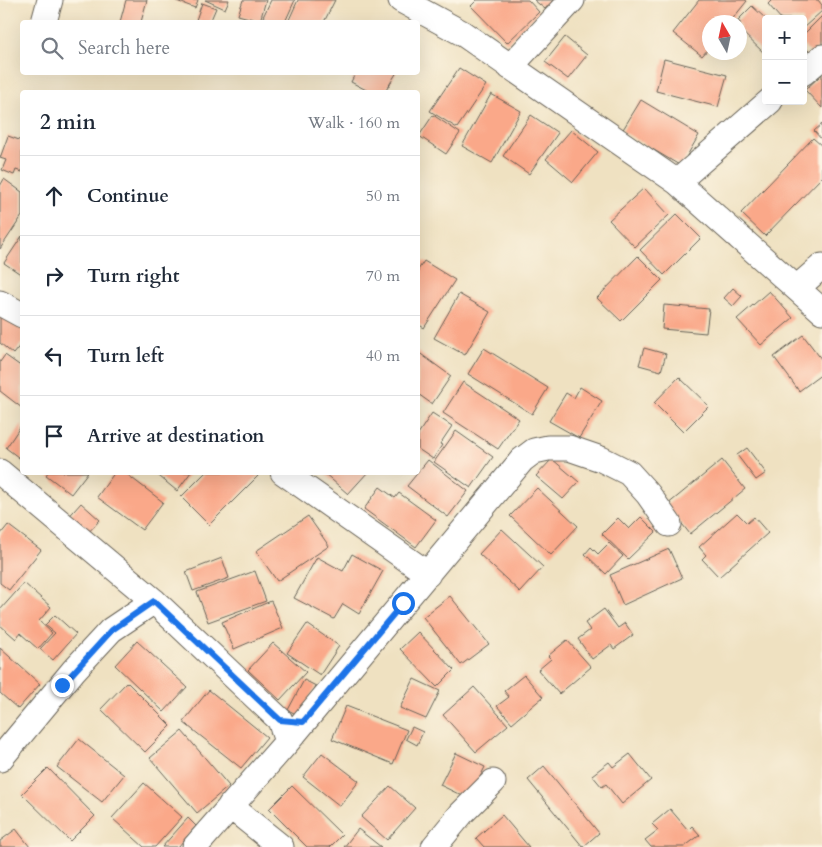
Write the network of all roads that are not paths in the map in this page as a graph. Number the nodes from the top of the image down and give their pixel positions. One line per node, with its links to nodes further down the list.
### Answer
1 (50, 0): 4 (street)
2 (401, 0): 6 (street)
3 (572, 0): 6 (street)
4 (45, 20)
5 (822, 56): 7 (street)
6 (510, 67): 9 (street)
7 (807, 69)
8 (765, 105): 9 (street)
9 (677, 182): 11 (street)
10 (822, 266): 11 (street)
11 (798, 287): 13 (street)
12 (0, 304): 14 (street)
13 (822, 311)
14 (20, 314)
15 (0, 472): 19 (street)
16 (286, 475): 18 (street)
17 (669, 524): 18 (street)
18 (428, 574): 20 (street)
19 (154, 601): 20 (street); 21 (street)
20 (290, 728): 23 (street)
21 (0, 759)
22 (493, 782): 26 (street)
23 (230, 806): 24 (street); 25 (street)
24 (195, 847)
25 (281, 847)
26 (434, 847)

